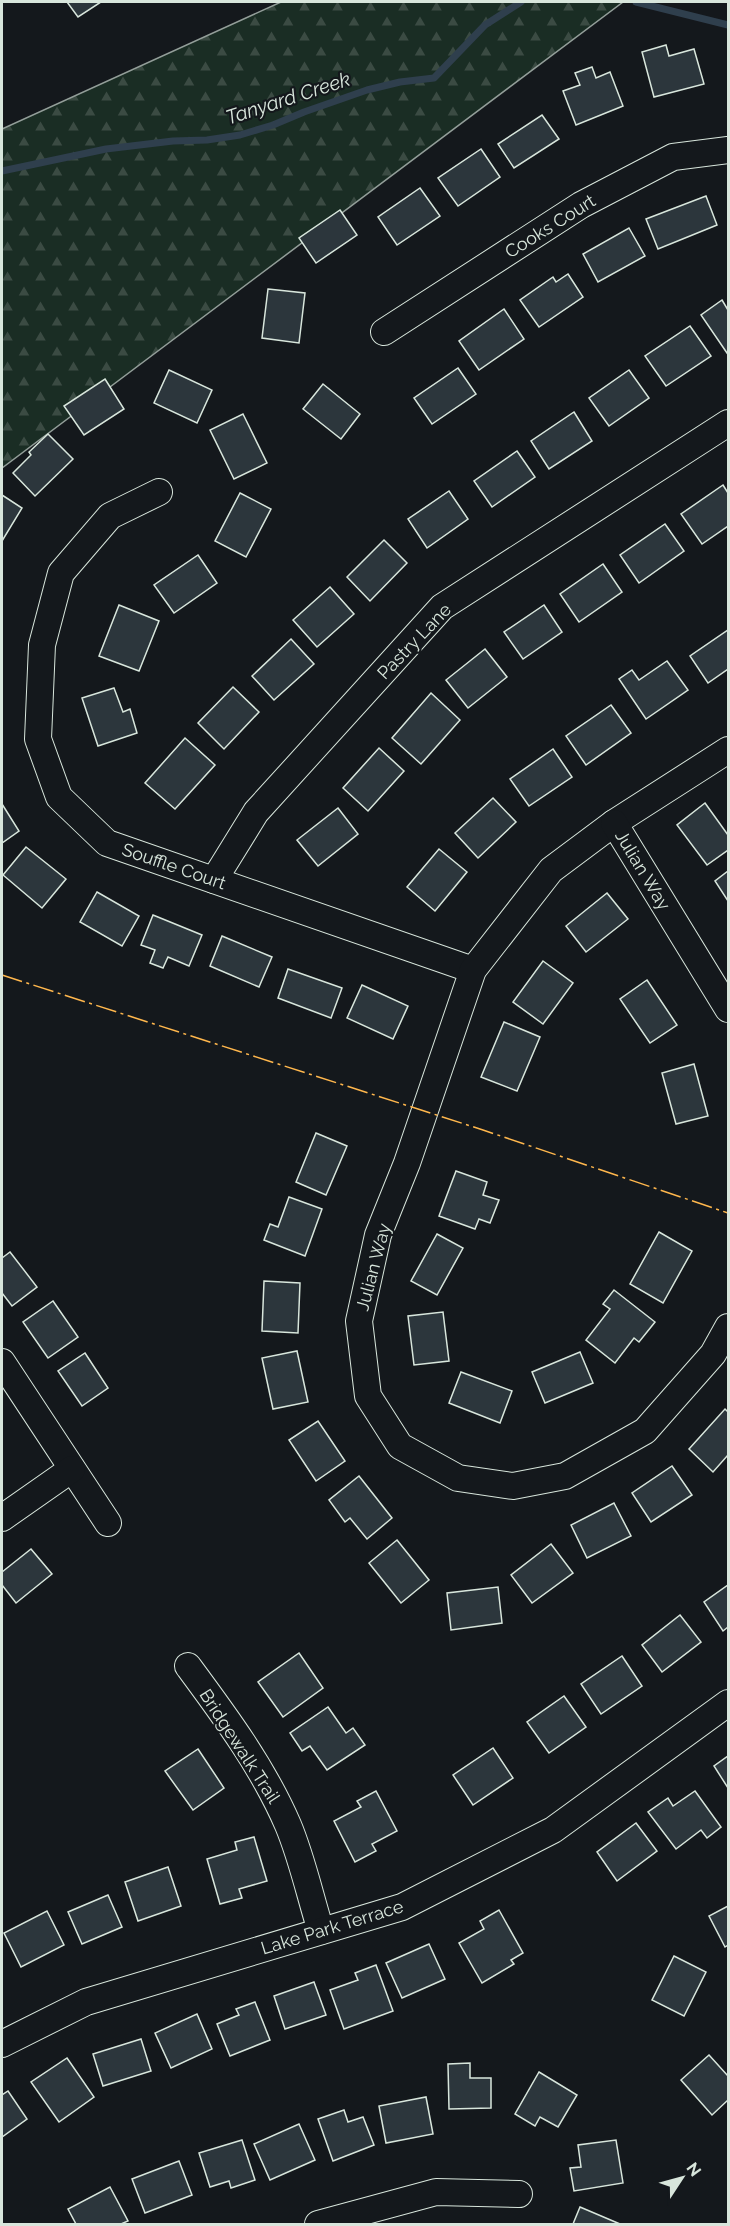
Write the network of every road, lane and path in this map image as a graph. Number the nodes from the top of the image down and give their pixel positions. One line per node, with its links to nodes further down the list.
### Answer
1 (729, 150): 2 (street, Cooks Court)
2 (384, 332)
3 (729, 423): 7 (street, Pastry Lane)
4 (159, 492): 7 (street, Souffle Court)
5 (729, 750): 6 (street, Julian Way)
6 (614, 823): 8 (street, Julian Way); 9 (street, Julian Way)
7 (214, 880): 8 (street, Souffle Court)
8 (473, 970): 10 (street, Julian Way)
9 (729, 1009)
10 (729, 1327)
11 (2, 1362): 12 (street)
12 (72, 1469): 13 (street); 14 (street)
13 (2, 1518)
14 (108, 1523)
15 (188, 1666): 17 (street, Bridgewalk Trail)
16 (729, 1703): 17 (street, Lake Park Terrace)
17 (321, 1931): 18 (street, Lake Park Terrace)
18 (2, 2044)
19 (519, 2194): 20 (street)
20 (318, 2224)

